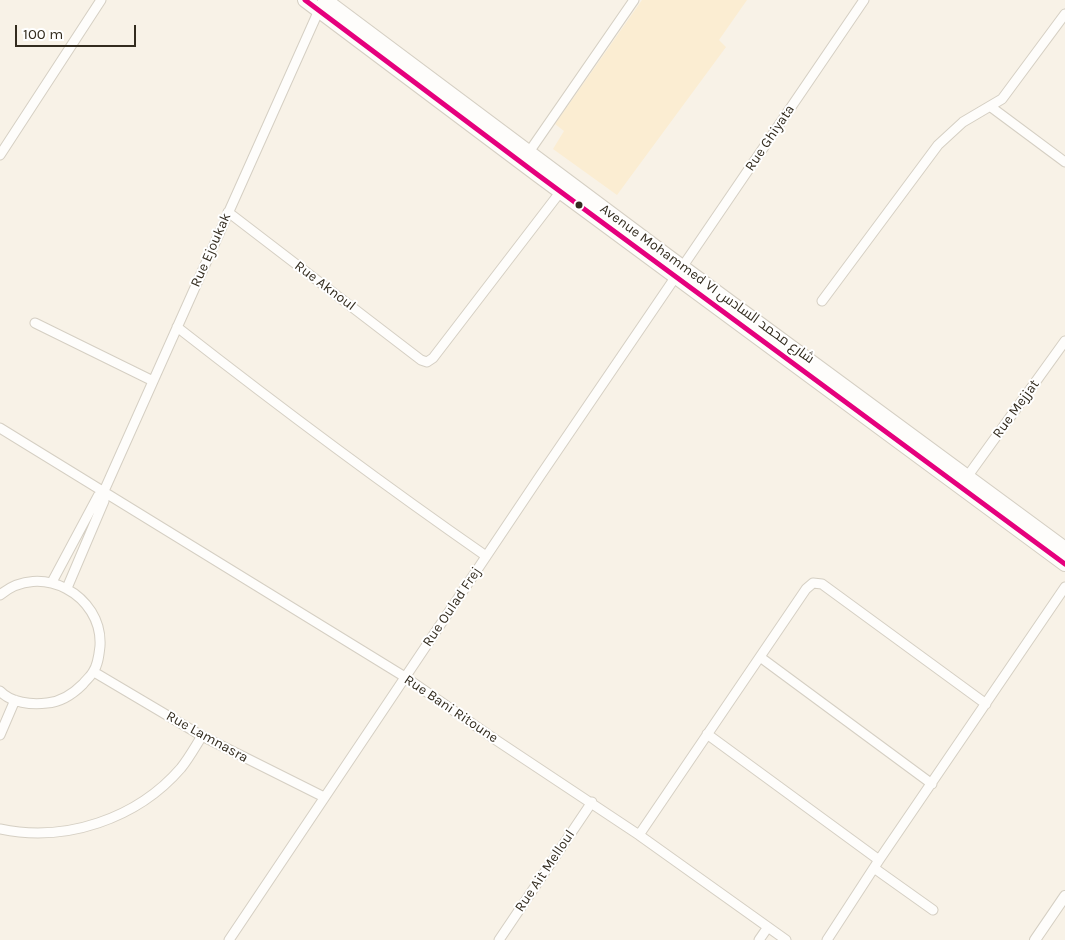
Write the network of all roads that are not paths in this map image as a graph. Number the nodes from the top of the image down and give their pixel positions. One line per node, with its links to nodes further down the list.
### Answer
1 (102, 0): 9 (street)
2 (305, 0): 5 (main road, Avenue Mohammed VI شارع محمد السادس)
3 (634, 0): 8 (street)
4 (864, 0): 13 (street, Rue Ghiyata)
5 (322, 5): 8 (main road, Avenue Mohammed VI شارع محمد السادس); 11 (main road, Avenue Mohammed VI شارع محمد السادس); 12 (street, Rue Ejoukak)
6 (1065, 14): 7 (street)
7 (991, 107): 10 (street); 14 (street)
8 (529, 152): 13 (main road, Avenue Mohammed VI شارع محمد السادس)
9 (0, 155)
10 (1065, 162)
11 (561, 191): 12 (street, Rue Aknoul); 13 (main road, Avenue Mohammed VI شارع محمد السادس)
12 (228, 212): 16 (street, Rue Ejoukak)
13 (679, 271): 20 (main road, Avenue Mohammed VI شارع محمد السادس); 23 (street, Rue Oulad Frej); 24 (main road, Avenue Mohammed VI شارع محمد السادس)
14 (822, 301)
15 (35, 322): 18 (street)
16 (177, 327): 18 (street, Rue Ejoukak); 23 (street)
17 (1065, 341): 20 (street, Rue Mejjat)
18 (153, 381): 21 (street, Rue Ejoukak)
19 (0, 428): 21 (street, Rue Bani Ritoune)
20 (967, 477): 22 (main road, Avenue Mohammed VI شارع محمد السادس)
21 (105, 492): 25 (street, Rue Ejoukak); 27 (street, Rue Ejoukak); 31 (street, Rue Bani Ritoune)
22 (1065, 549)
23 (486, 556): 31 (street, Rue Oulad Frej)
24 (1065, 564)
25 (52, 582): 27 (street); 28 (street)
26 (1065, 587): 34 (street)
27 (66, 588): 30 (street)
28 (0, 595)
29 (760, 657): 34 (street); 35 (street); 38 (street)
30 (94, 672): 33 (street); 37 (street, Rue Lamnasra)
31 (405, 677): 39 (street, Rue Oulad Frej); 40 (street, Rue Bani Ritoune)
32 (1, 695): 33 (street)
33 (15, 700): 36 (street)
34 (986, 704): 38 (street)
35 (707, 734): 42 (street); 43 (street)
36 (0, 735)
37 (202, 736): 39 (street, Rue Lamnasra); 41 (street)
38 (932, 784): 43 (street)
39 (324, 797): 47 (street, Rue Oulad Frej)
40 (592, 802): 42 (street, Rue Bani Ritoune); 48 (street, Rue Ait Melloul)
41 (0, 829)
42 (639, 835): 46 (street, Rue Bani Ritoune)
43 (876, 864): 45 (street); 51 (street)
44 (1065, 896): 52 (street)
45 (933, 910)
46 (768, 927): 49 (street); 50 (street, Rue Bani Ritoune)
47 (229, 940)
48 (499, 940)
49 (759, 940)
50 (786, 940)
51 (827, 940)
52 (1035, 940)

